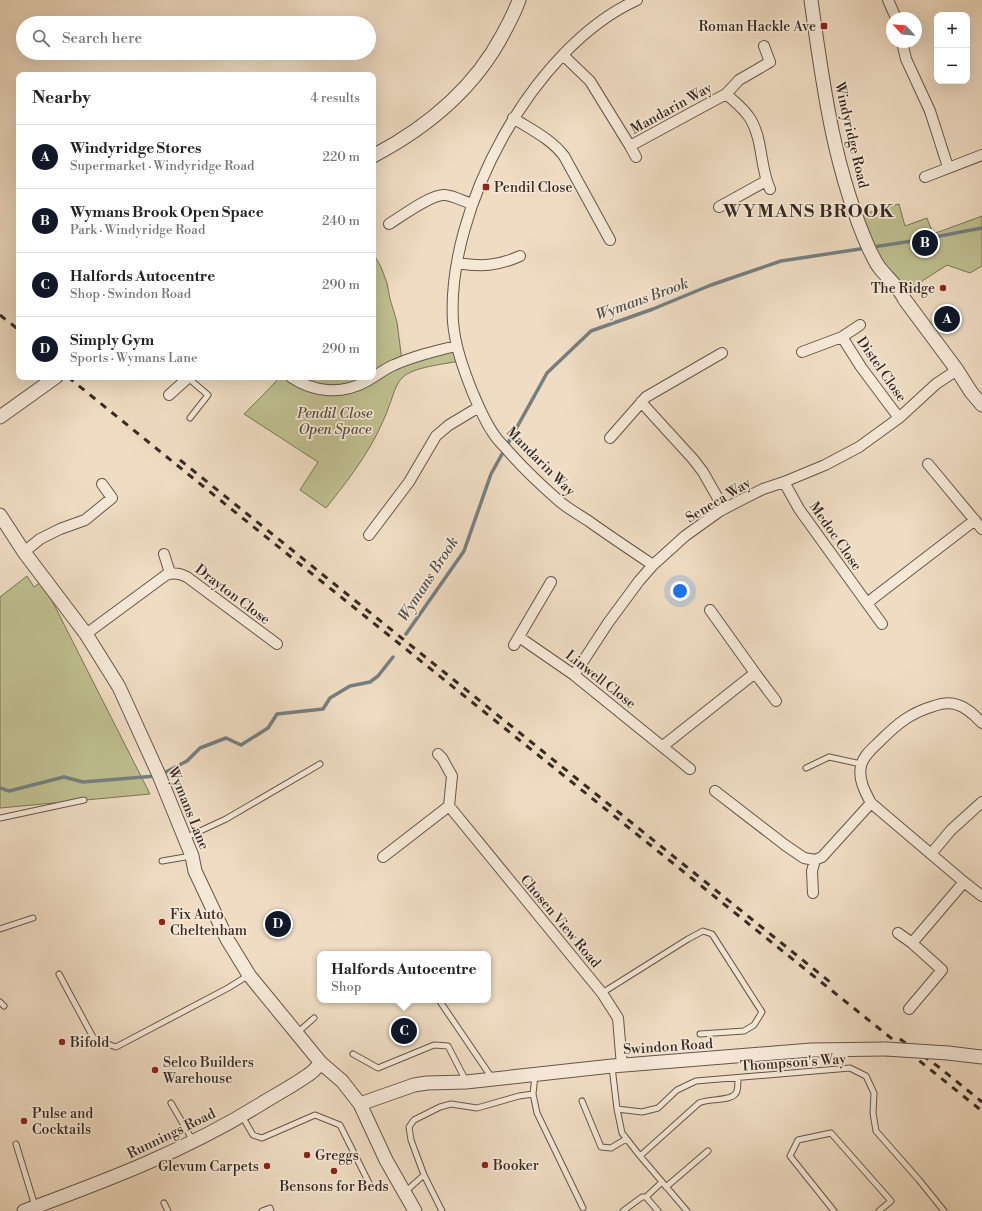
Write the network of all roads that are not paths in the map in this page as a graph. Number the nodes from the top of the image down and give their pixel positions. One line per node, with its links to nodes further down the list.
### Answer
1 (519, 0): 12 (street)
2 (637, 0): 8 (street, Mandarin Way)
3 (811, 0): 28 (street, Windyridge Road)
4 (888, 0): 5 (street)
5 (893, 12)
6 (764, 46): 9 (street, Mandarin Way)
7 (903, 48): 15 (street)
8 (563, 55): 10 (street, Mandarin Way); 11 (street, Mandarin Way)
9 (726, 94): 11 (street, Mandarin Way); 18 (street, Mandarin Way)
10 (514, 118): 17 (street, Mandarin Way); 20 (street)
11 (630, 146): 14 (street, Mandarin Way)
12 (376, 154)
13 (982, 155): 15 (street)
14 (636, 157)
15 (948, 167): 16 (street)
16 (925, 177)
17 (472, 204): 19 (street); 22 (street, Mandarin Way)
18 (719, 207)
19 (389, 224)
20 (610, 240)
21 (520, 256): 22 (street)
22 (457, 262): 25 (street, Mandarin Way)
23 (860, 325): 24 (street, Distel Close)
24 (842, 337): 26 (street, Distel Close); 41 (street, Distel Close)
25 (456, 346): 29 (street); 38 (street, Mandarin Way)
26 (802, 352)
27 (722, 353): 36 (street)
28 (957, 370): 37 (street, Windyridge Road); 41 (street, Seneca Way)
29 (376, 376)
30 (52, 380): 39 (street)
31 (187, 380): 35 (street)
32 (191, 380): 40 (lane)
33 (296, 380): 34 (street)
34 (368, 380)
35 (169, 395)
36 (640, 402): 42 (street); 46 (street)
37 (982, 405)
38 (479, 407): 50 (street); 53 (street, Mandarin Way)
39 (0, 417)
40 (190, 418)
41 (899, 418): 44 (street, Seneca Way)
42 (610, 438)
43 (928, 464): 48 (street)
44 (784, 482): 46 (street, Seneca Way); 56 (street, Medoc Close)
45 (102, 484): 51 (street)
46 (724, 509): 53 (street, Seneca Way)
47 (0, 514): 51 (street, Wymans Lane)
48 (975, 520): 49 (street); 56 (street)
49 (982, 529)
50 (369, 535)
51 (24, 552): 59 (street, Wymans Lane)
52 (164, 554): 54 (street)
53 (653, 565): 62 (street, Seneca Way)
54 (170, 573): 59 (street); 60 (street, Drayton Close)
55 (551, 582): 62 (street, Linwell Close)
56 (866, 603): 58 (street, Medoc Close)
57 (710, 610): 61 (street)
58 (882, 624)
59 (86, 634): 77 (street, Wymans Lane)
60 (277, 644)
61 (755, 673): 63 (street); 65 (street)
62 (574, 674): 65 (street, Linwell Close)
63 (776, 701)
64 (977, 722): 68 (street)
65 (663, 746): 70 (street, Linwell Close)
66 (438, 754): 75 (street)
67 (320, 764): 77 (lane)
68 (861, 764): 69 (lane); 74 (street)
69 (806, 768)
70 (690, 769)
71 (715, 791): 81 (street)
72 (84, 800): 76 (lane)
73 (982, 802): 78 (street)
74 (871, 803): 78 (street); 81 (street)
75 (449, 806): 80 (street); 92 (street, Chosen View Road)
76 (0, 818)
77 (184, 839): 79 (street, Wymans Lane)
78 (932, 854): 83 (street)
79 (192, 856): 82 (lane); 91 (street, Wymans Lane)
80 (384, 857)
81 (814, 860): 84 (street)
82 (162, 861)
83 (964, 882): 85 (street); 89 (street)
84 (813, 893)
85 (982, 896)
86 (33, 918): 87 (lane)
87 (0, 929)
88 (898, 933): 89 (street)
89 (912, 943): 94 (street)
90 (59, 974): 91 (lane)
91 (249, 975): 96 (street, Wymans Lane)
92 (602, 993): 97 (lane); 101 (street, Chosen View Road)
93 (441, 1003): 104 (lane)
94 (909, 1009)
95 (314, 1018): 96 (lane)
96 (297, 1033): 100 (street, Wymans Lane)
97 (700, 1034)
98 (353, 1054): 105 (lane)
99 (982, 1057): 101 (street, Swindon Road, bridge)
100 (321, 1063): 109 (street, Wymans Lane); 111 (street, Runnings Road)
101 (617, 1066): 102 (street, Swindon Road); 110 (lane)
102 (535, 1074): 104 (street, Swindon Road); 106 (lane)
103 (738, 1078): 110 (lane, Thompson's Way); 116 (lane); 136 (lane, Thompson's Way)
104 (493, 1079): 105 (street, Swindon Road)
105 (466, 1082): 109 (street, Swindon Road)
106 (533, 1094): 117 (lane); 124 (lane)
107 (582, 1101): 112 (lane)
108 (171, 1103): 113 (lane)
109 (360, 1104): 121 (street, Wymans Lane)
110 (617, 1108): 112 (lane)
111 (242, 1116): 113 (street, Runnings Road); 119 (lane)
112 (626, 1139): 116 (lane)
113 (193, 1142): 125 (street, Runnings Road)
114 (16, 1144): 125 (lane)
115 (708, 1151): 120 (lane)
116 (640, 1156): 118 (lane)
117 (424, 1175): 121 (lane); 130 (lane)
118 (662, 1182): 120 (lane); 122 (lane)
119 (371, 1187)
120 (666, 1187): 133 (lane)
121 (404, 1193): 129 (street, Wymans Lane)
122 (646, 1197): 131 (lane); 132 (lane)
123 (164, 1203): 126 (lane)
124 (583, 1208)
125 (30, 1209)
126 (168, 1211)
127 (262, 1211): 128 (lane)
128 (271, 1211)
129 (415, 1211)
130 (442, 1211)
131 (623, 1211)
132 (658, 1211)
133 (688, 1211)
134 (834, 1211): 135 (lane)
135 (879, 1211)
136 (944, 1211)

